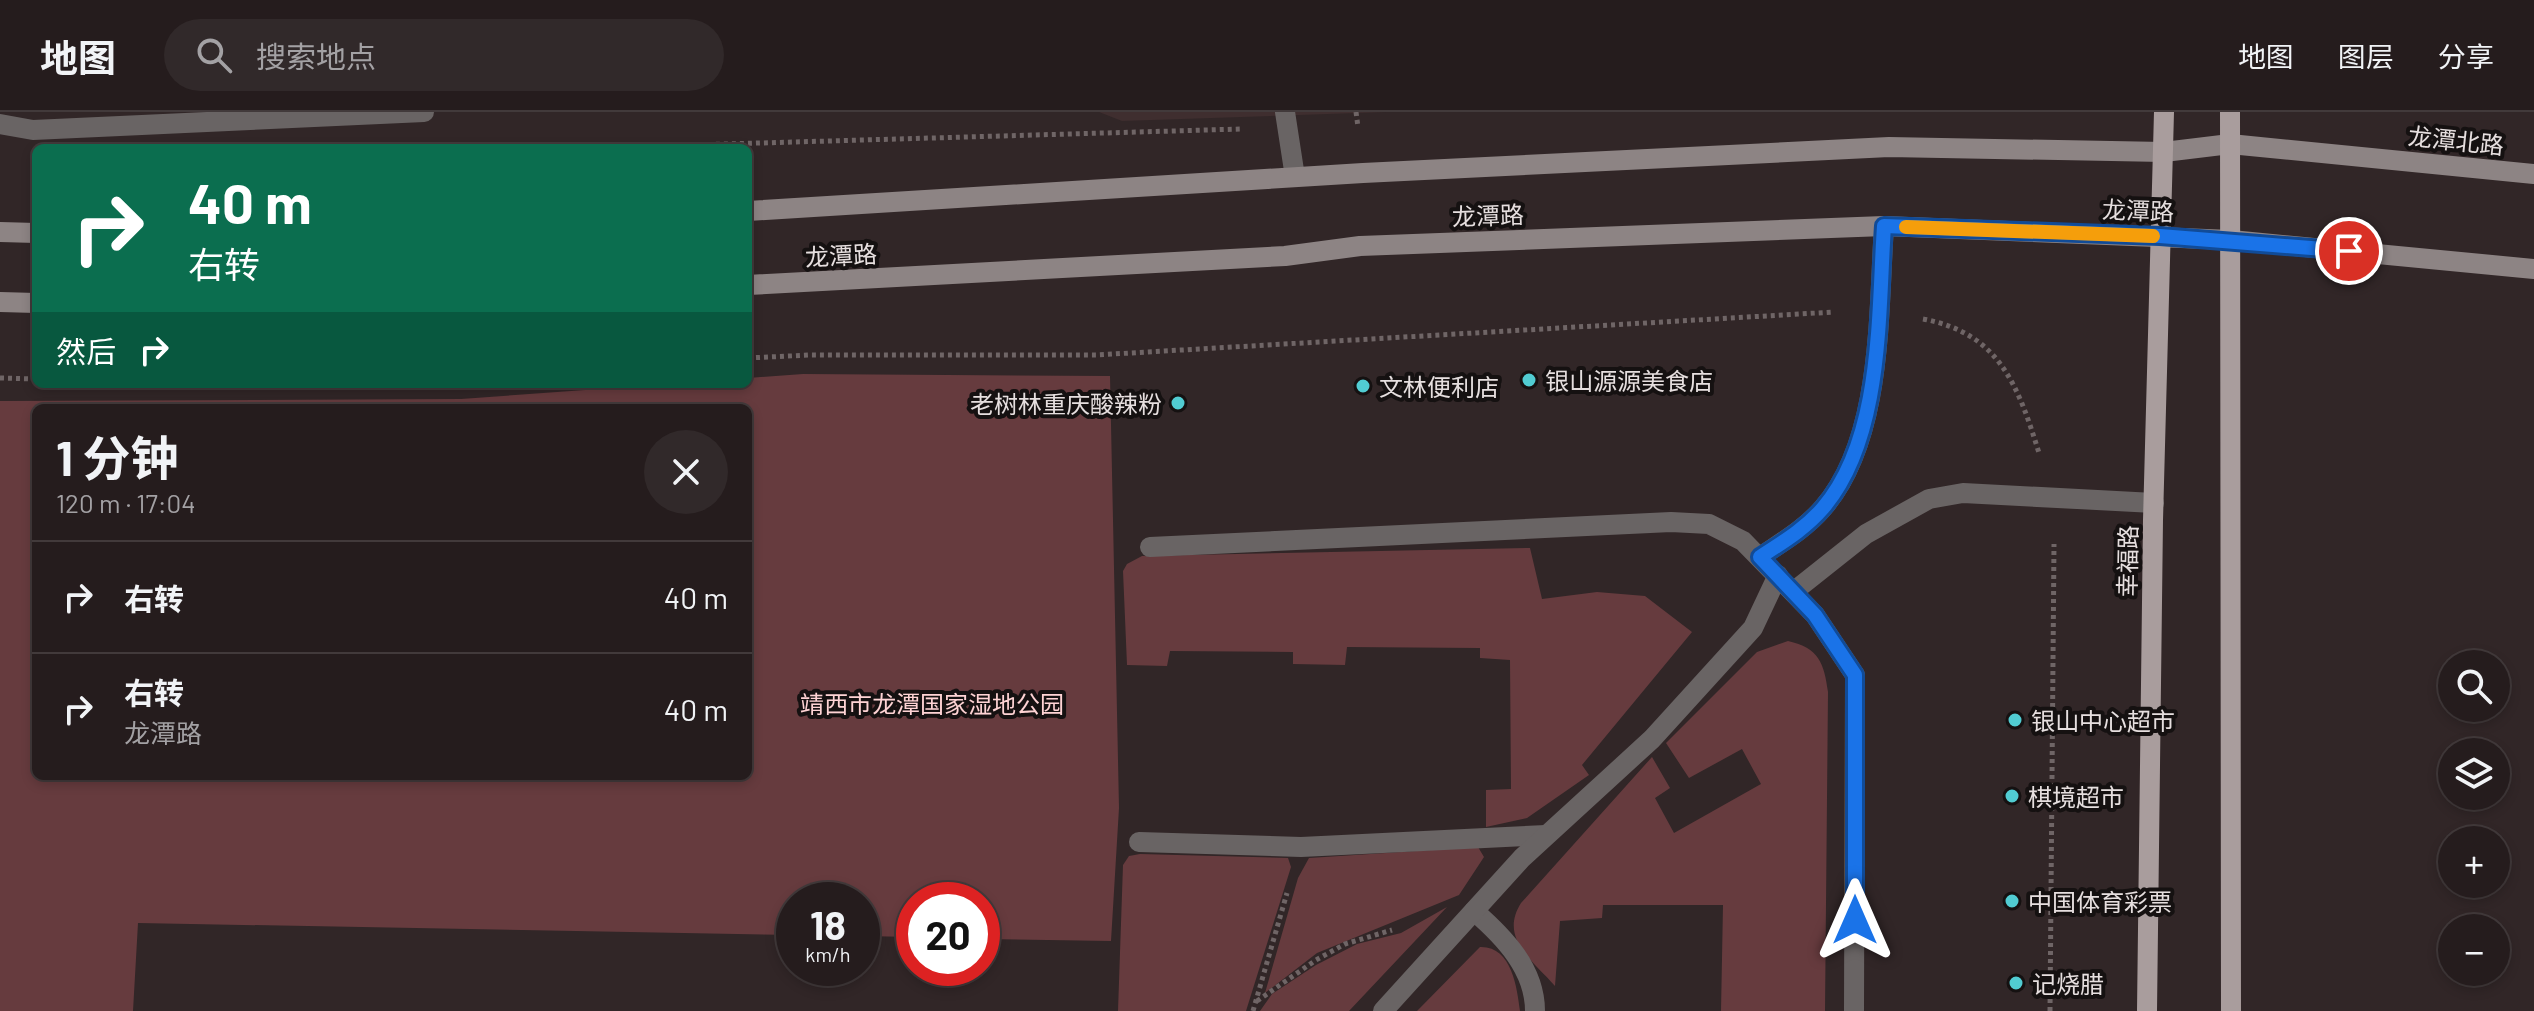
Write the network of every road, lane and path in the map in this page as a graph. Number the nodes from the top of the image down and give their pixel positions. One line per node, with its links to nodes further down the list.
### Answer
1 (424, 112): 5 (street)
2 (2164, 112): 9 (main road, 幸福路)
3 (2230, 112): 8 (main road)
4 (1285, 120): 6 (path); 7 (path); 11 (street)
5 (0, 124)
6 (1359, 130)
7 (688, 144)
8 (2230, 144): 9 (main road, 龙潭路); 10 (main road, 龙潭北路); 17 (main road)
9 (2164, 152): 11 (main road, 龙潭路); 16 (main road, 幸福路)
10 (2534, 174)
11 (1295, 177): 12 (main road, 龙潭路)
12 (752, 211)
13 (1884, 226): 16 (main road, 龙潭路); 19 (main road, 龙潭路); 22 (street)
14 (0, 232): 15 (main road)
15 (32, 233)
16 (2160, 236): 17 (main road, 龙潭路); 27 (main road, 幸福路)
17 (2231, 240): 18 (main road); 44 (main road)
18 (2534, 269)
19 (752, 285)
20 (0, 302): 21 (main road)
21 (32, 303)
22 (1878, 314): 23 (path); 26 (path); 29 (street)
23 (752, 358)
24 (0, 378): 25 (path)
25 (32, 379)
26 (2054, 497): 27 (street); 31 (street); 42 (path)
27 (2154, 503): 43 (main road, 幸福路)
28 (1150, 547): 29 (street)
29 (1760, 557): 30 (street)
30 (1778, 575): 31 (street); 32 (street)
31 (1793, 592): 41 (street)
32 (1546, 835): 34 (street); 35 (street)
33 (1139, 842): 34 (street)
34 (1301, 847): 37 (path)
35 (1474, 911): 39 (street); 40 (street)
36 (1404, 926): 37 (path)
37 (1257, 1001): 38 (path)
38 (1253, 1011)
39 (1383, 1011)
40 (1535, 1011)
41 (1854, 1011)
42 (2050, 1011)
43 (2147, 1011)
44 (2231, 1011)

